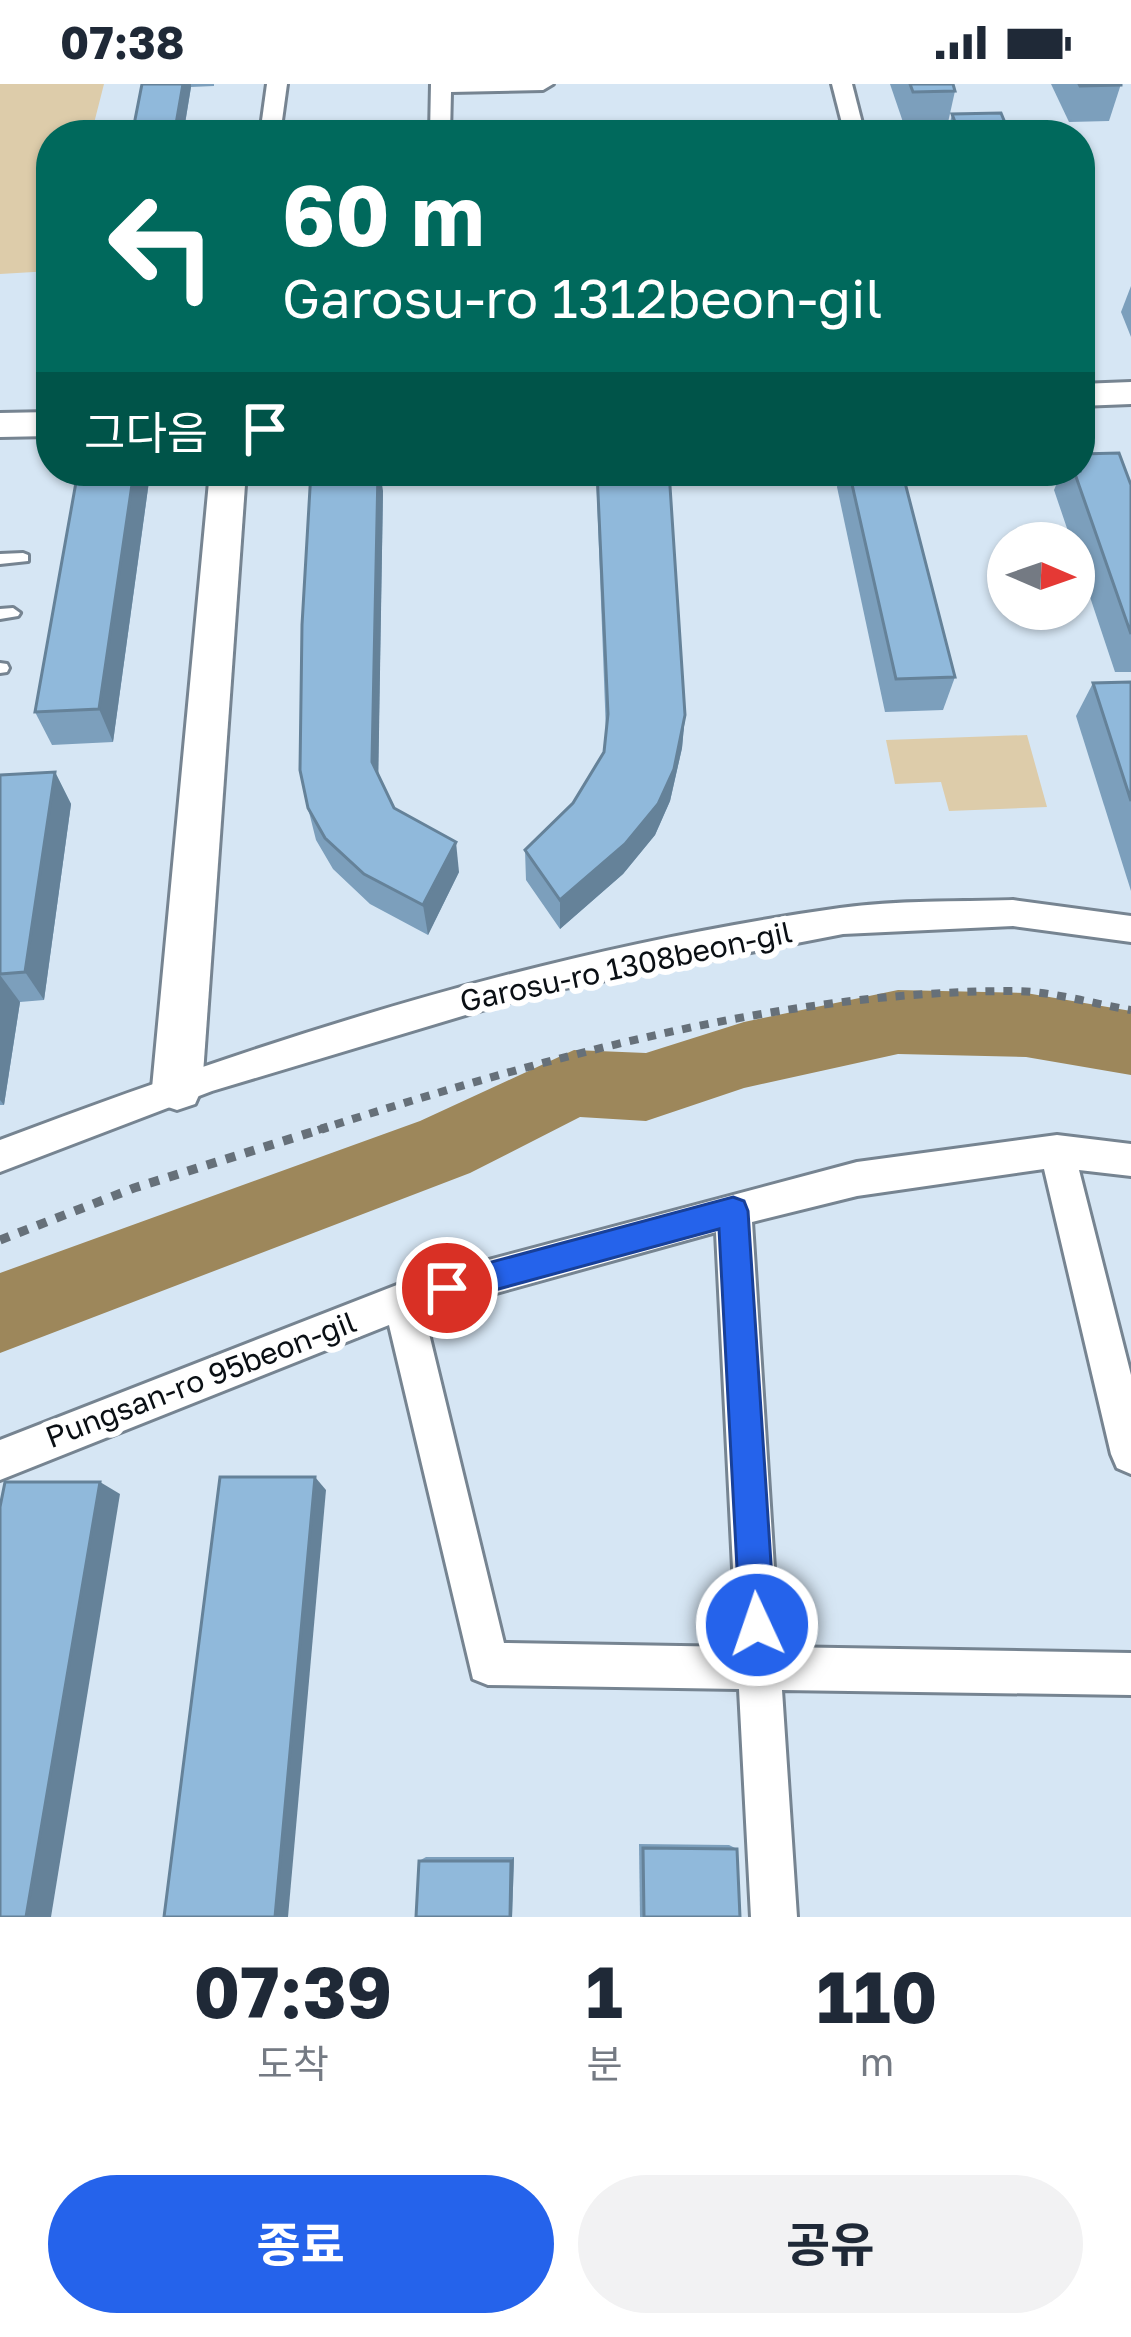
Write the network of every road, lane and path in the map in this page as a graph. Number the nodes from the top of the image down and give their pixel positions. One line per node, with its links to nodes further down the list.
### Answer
1 (277, 84): 5 (street)
2 (543, 84): 4 (street)
3 (842, 84): 7 (street)
4 (441, 85): 6 (street)
5 (272, 120)
6 (440, 120)
7 (851, 120)
8 (1131, 394): 9 (street)
9 (1095, 395)
10 (36, 424): 11 (street)
11 (0, 425)
12 (227, 486): 17 (street)
13 (23, 558): 14 (lane)
14 (0, 559)
15 (1131, 929): 17 (street, Garosu-ro 1308beon-gil)
16 (1131, 1010): 22 (path)
17 (177, 1088): 19 (street, Garosu-ro 1308beon-gil)
18 (1057, 1151): 20 (street, Pungsan-ro 95beon-gil); 21 (street, Pungsan-ro 95beon-gil); 24 (street)
19 (0, 1156)
20 (1131, 1160)
21 (733, 1211): 23 (street, Pungsan-ro 95beon-gil); 26 (street)
22 (0, 1240)
23 (402, 1301): 25 (street, Pungsan-ro 95beon-gil); 26 (street)
24 (1131, 1454)
25 (0, 1460)
26 (760, 1671): 27 (street); 28 (street)
27 (1131, 1674)
28 (774, 1917)

